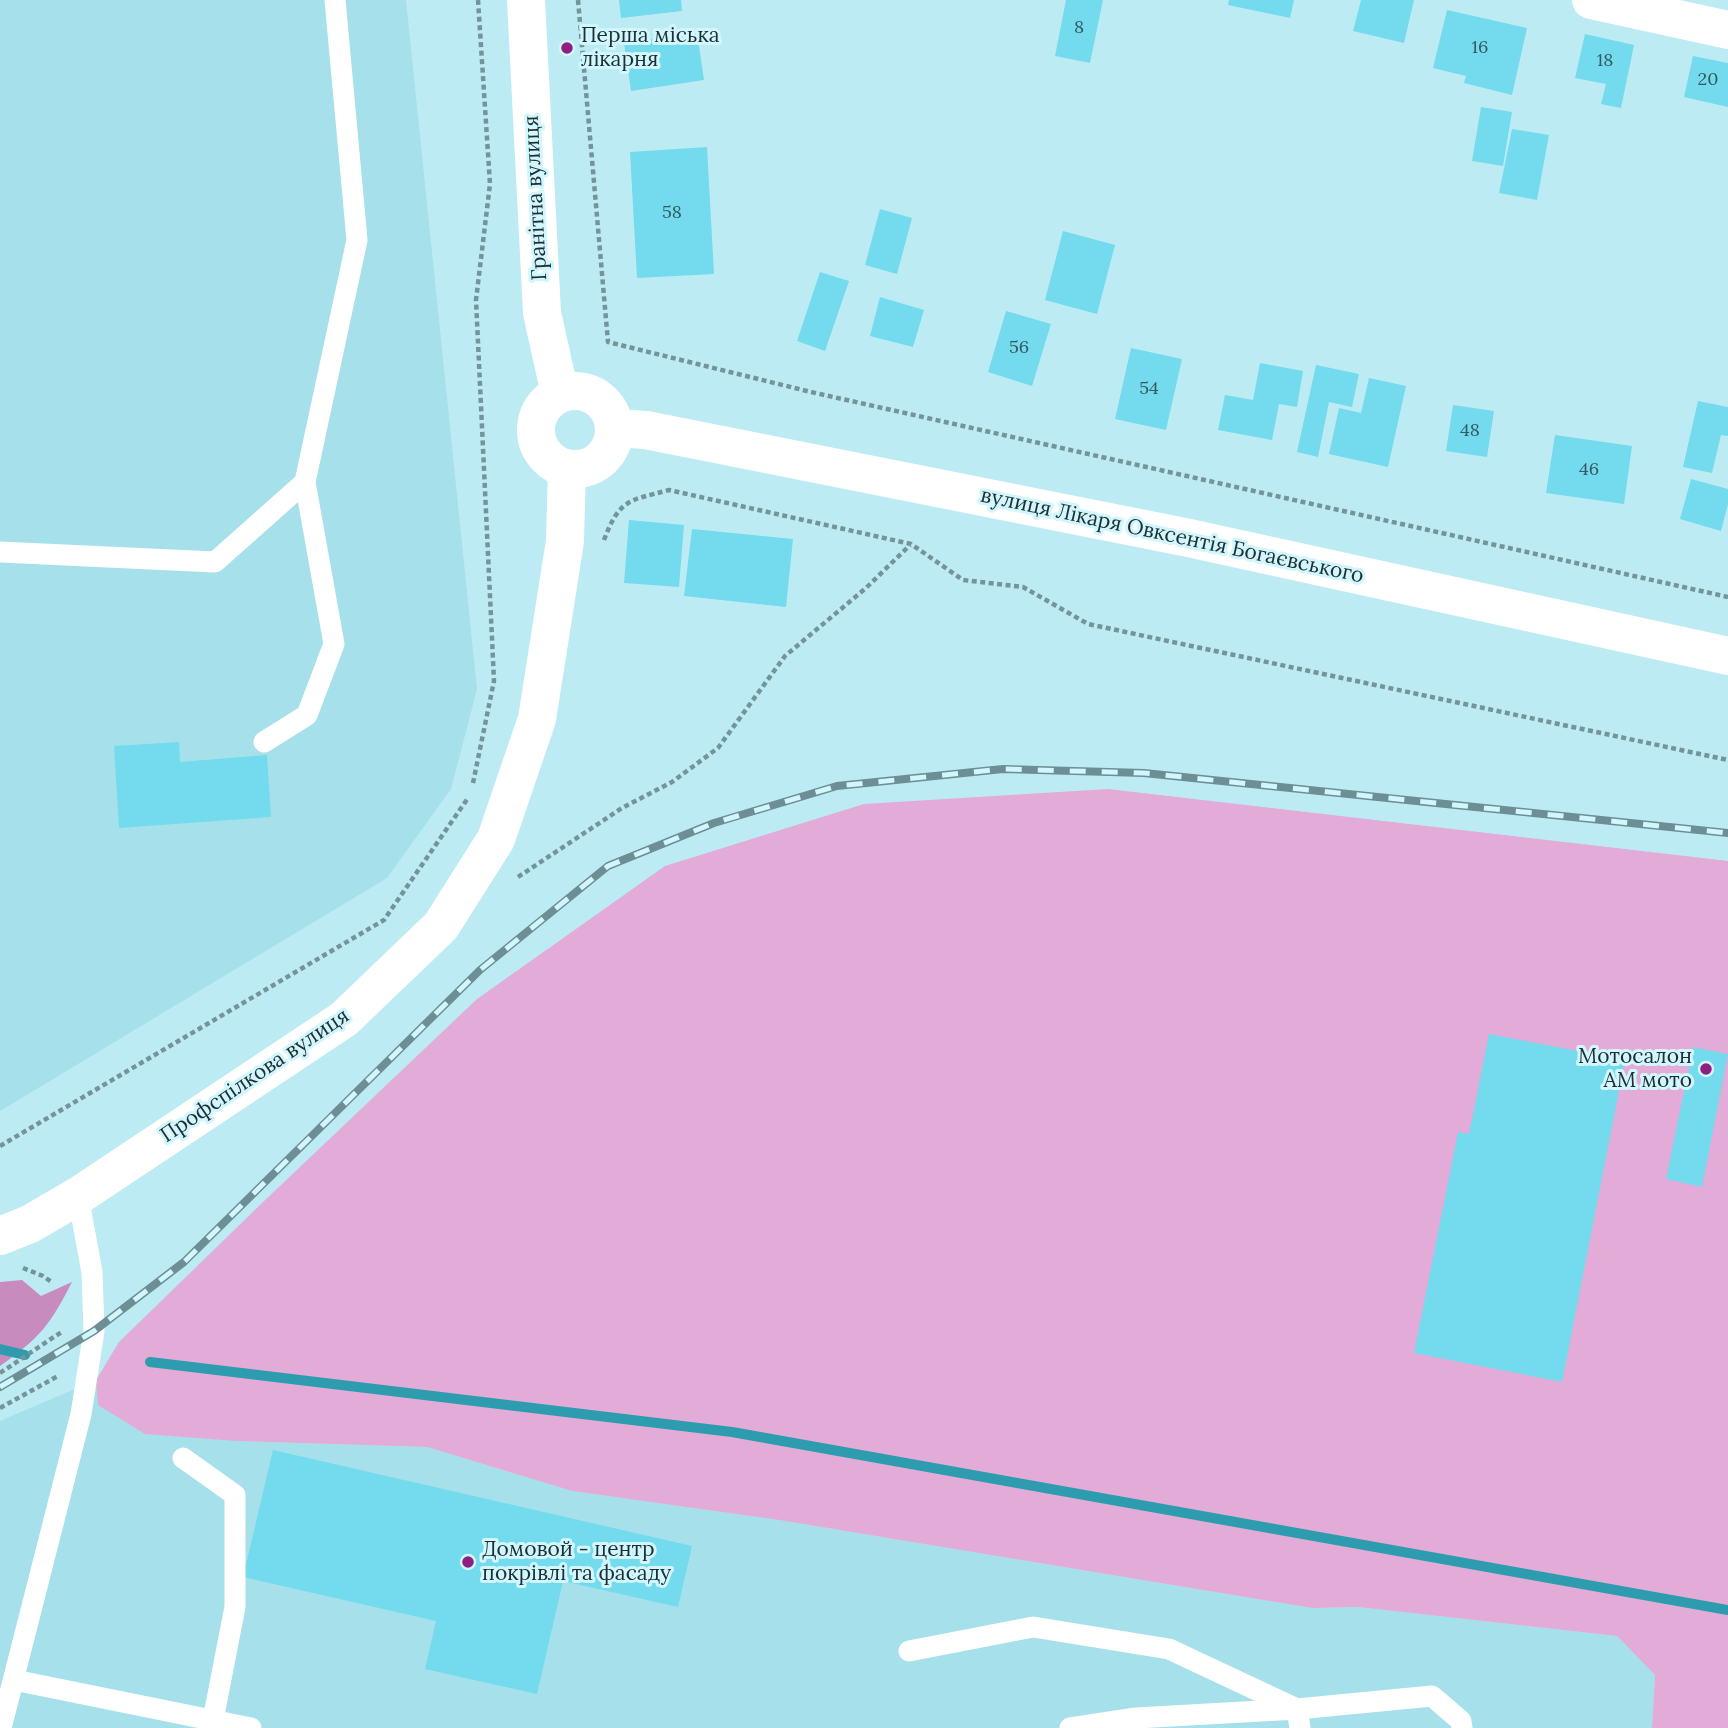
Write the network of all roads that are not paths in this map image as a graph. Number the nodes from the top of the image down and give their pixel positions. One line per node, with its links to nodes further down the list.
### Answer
1 (335, 0): 8 (lane)
2 (526, 0): 5 (street, Гранітна вулиця)
3 (1591, 0): 4 (street)
4 (1728, 30)
5 (560, 394): 6 (street); 7 (street)
6 (614, 429): 7 (street); 10 (street, вулиця Лікаря Овксентія Богаєвського)
7 (568, 468): 12 (street, Профспілкова вулиця)
8 (305, 482): 9 (lane); 11 (lane)
9 (0, 552)
10 (1728, 656)
11 (264, 742)
12 (78, 1196): 13 (street, Профспілкова вулиця); 16 (lane)
13 (6, 1252)
14 (183, 1458): 18 (lane)
15 (909, 1651): 17 (lane)
16 (14, 1679): 18 (lane); 19 (lane)
17 (1298, 1719): 21 (lane); 22 (lane)
18 (213, 1720): 20 (lane)
19 (1, 1728)
20 (251, 1728)
21 (1070, 1728)
22 (1462, 1728)

